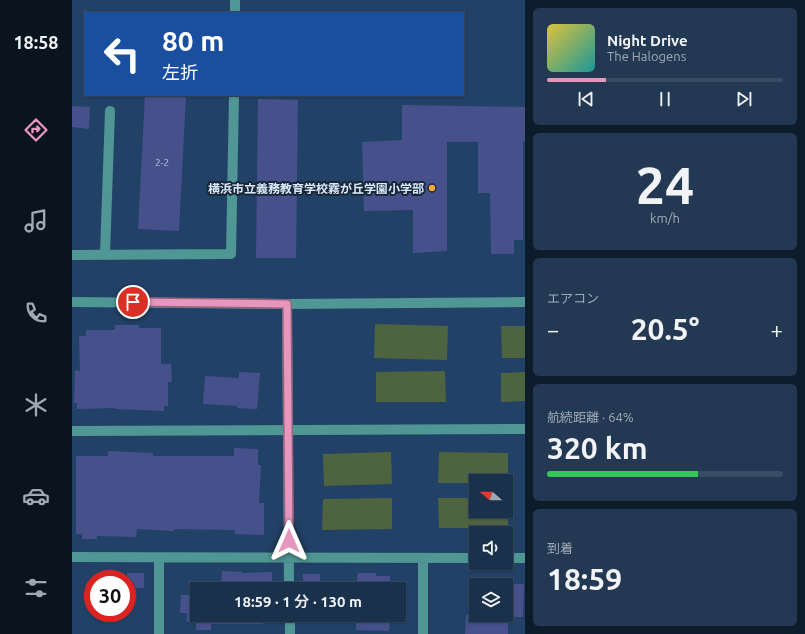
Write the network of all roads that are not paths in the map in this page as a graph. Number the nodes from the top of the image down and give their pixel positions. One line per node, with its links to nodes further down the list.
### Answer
1 (235, 0): 2 (street)
2 (235, 12)
3 (234, 96): 5 (street)
4 (110, 111): 5 (street)
5 (105, 254): 6 (street)
6 (72, 255)
7 (72, 302): 9 (street)
8 (525, 302): 9 (street)
9 (287, 304): 10 (street)
10 (288, 429): 11 (street); 12 (street); 14 (street)
11 (525, 429)
12 (72, 431)
13 (72, 557): 15 (street)
14 (289, 557): 15 (street); 16 (street); 20 (street)
15 (159, 558): 22 (street)
16 (422, 558): 17 (street); 24 (street)
17 (469, 558)
18 (513, 558): 19 (street)
19 (525, 558)
20 (289, 582)
21 (290, 622): 23 (street)
22 (159, 634)
23 (290, 634)
24 (423, 634)

